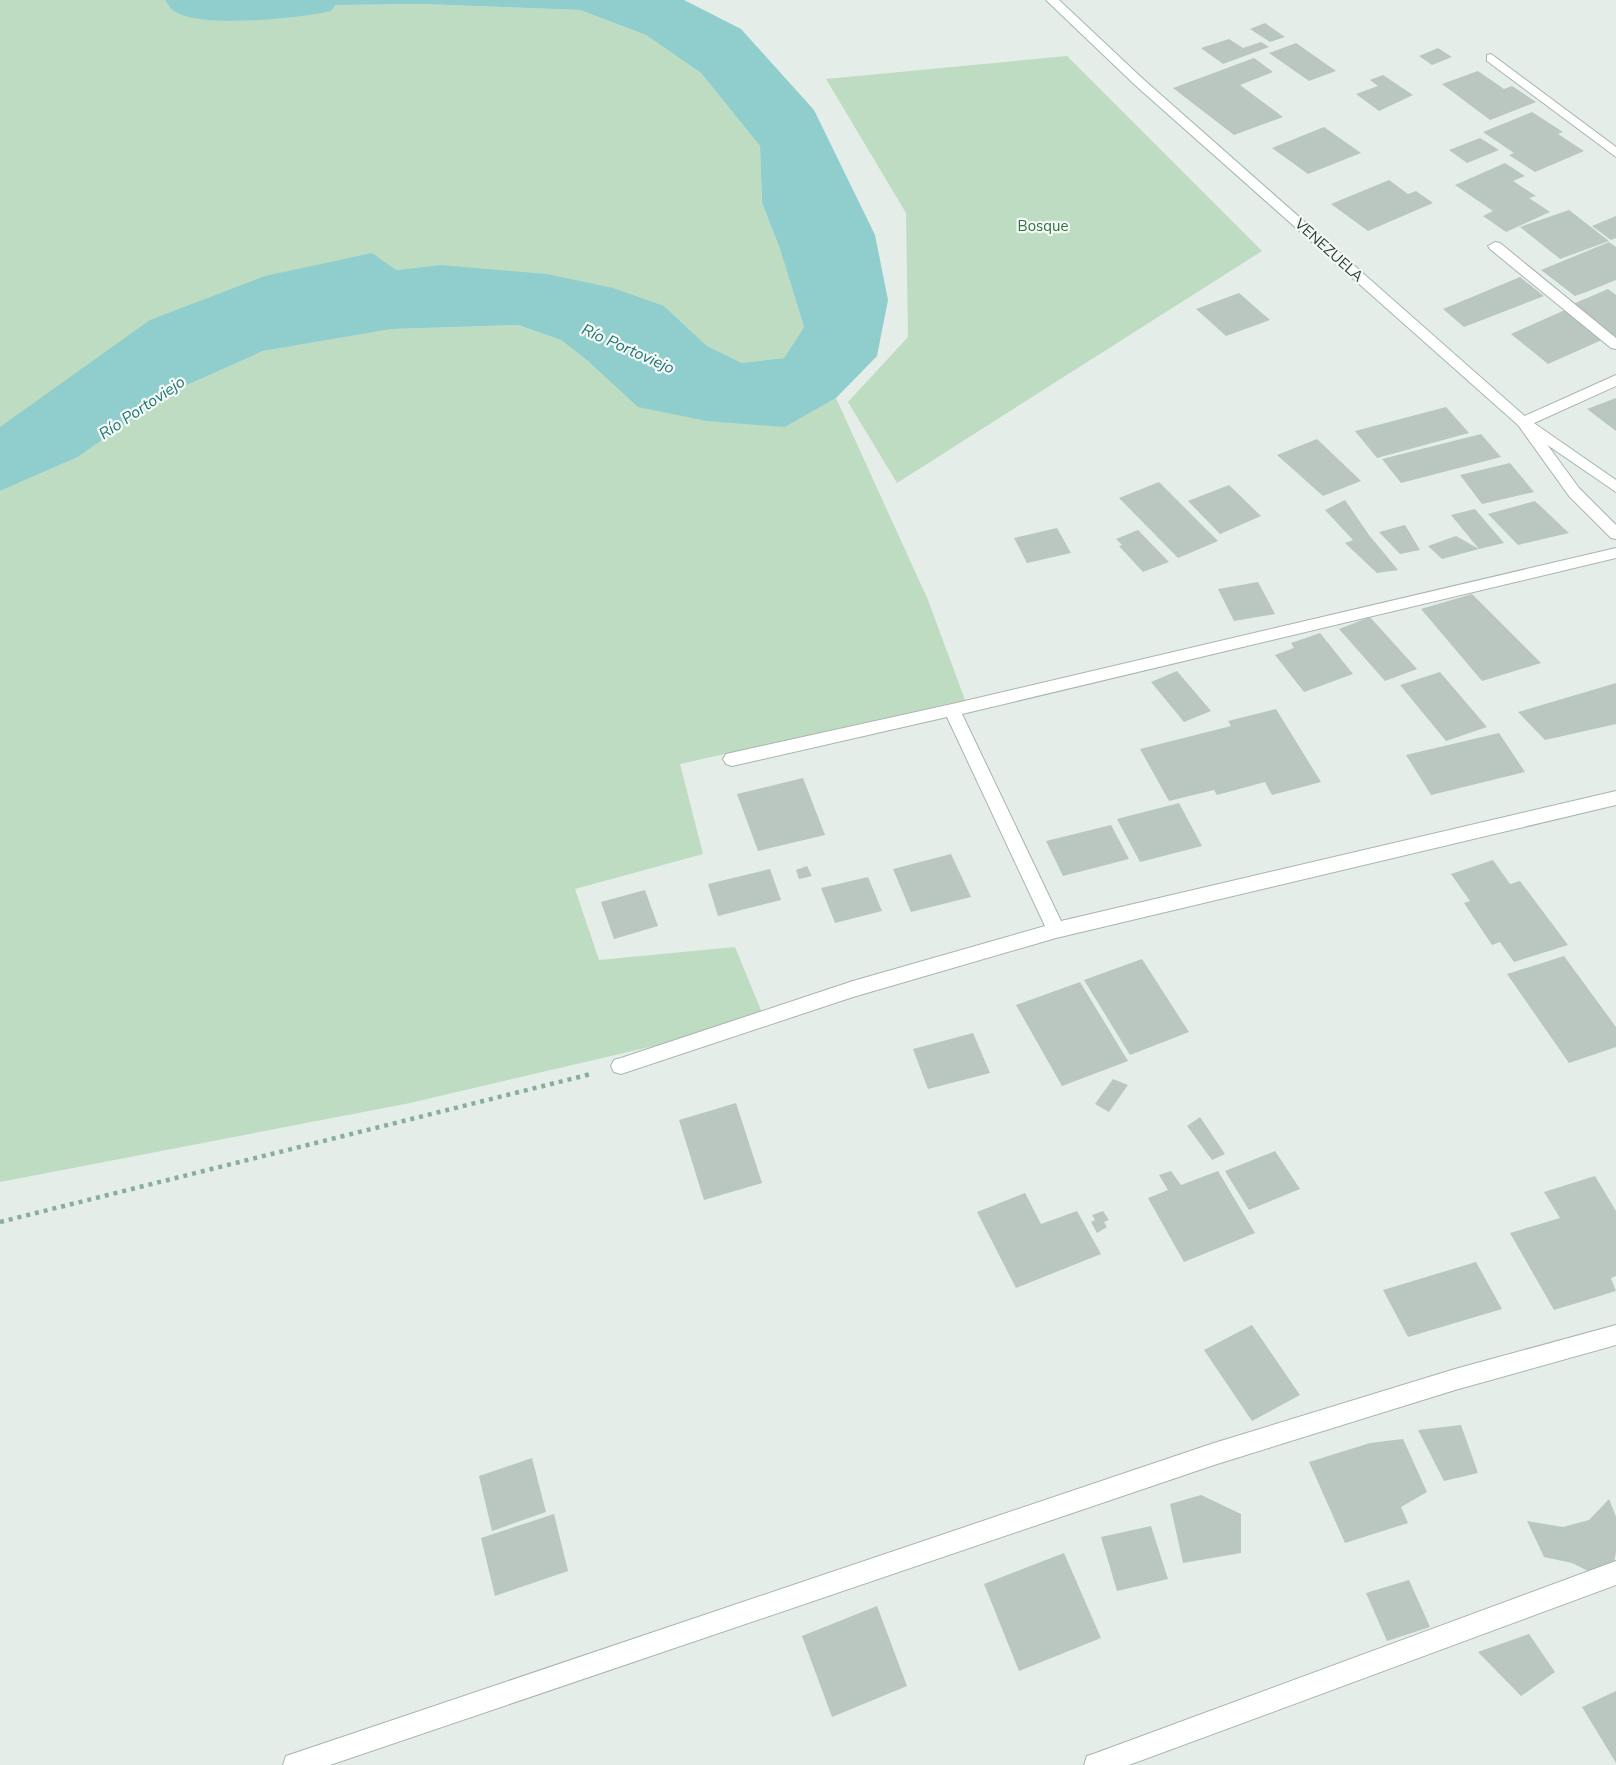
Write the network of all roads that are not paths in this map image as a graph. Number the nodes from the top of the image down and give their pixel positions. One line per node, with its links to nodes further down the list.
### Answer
1 (1052, 0): 7 (street, VENEZUELA)
2 (1491, 58): 3 (street)
3 (1616, 153)
4 (1495, 246): 5 (street)
5 (1616, 345)
6 (1616, 380): 7 (street)
7 (1523, 422): 8 (street, VENEZUELA); 9 (street)
8 (1616, 487)
9 (1616, 534)
10 (1616, 553): 11 (street)
11 (952, 710): 12 (street); 14 (street)
12 (732, 759)
13 (1616, 798): 14 (street)
14 (1056, 930): 15 (street)
15 (621, 1066)
16 (1616, 1335): 18 (street)
17 (1616, 1573): 19 (street)
18 (295, 1765)
19 (1096, 1765)

